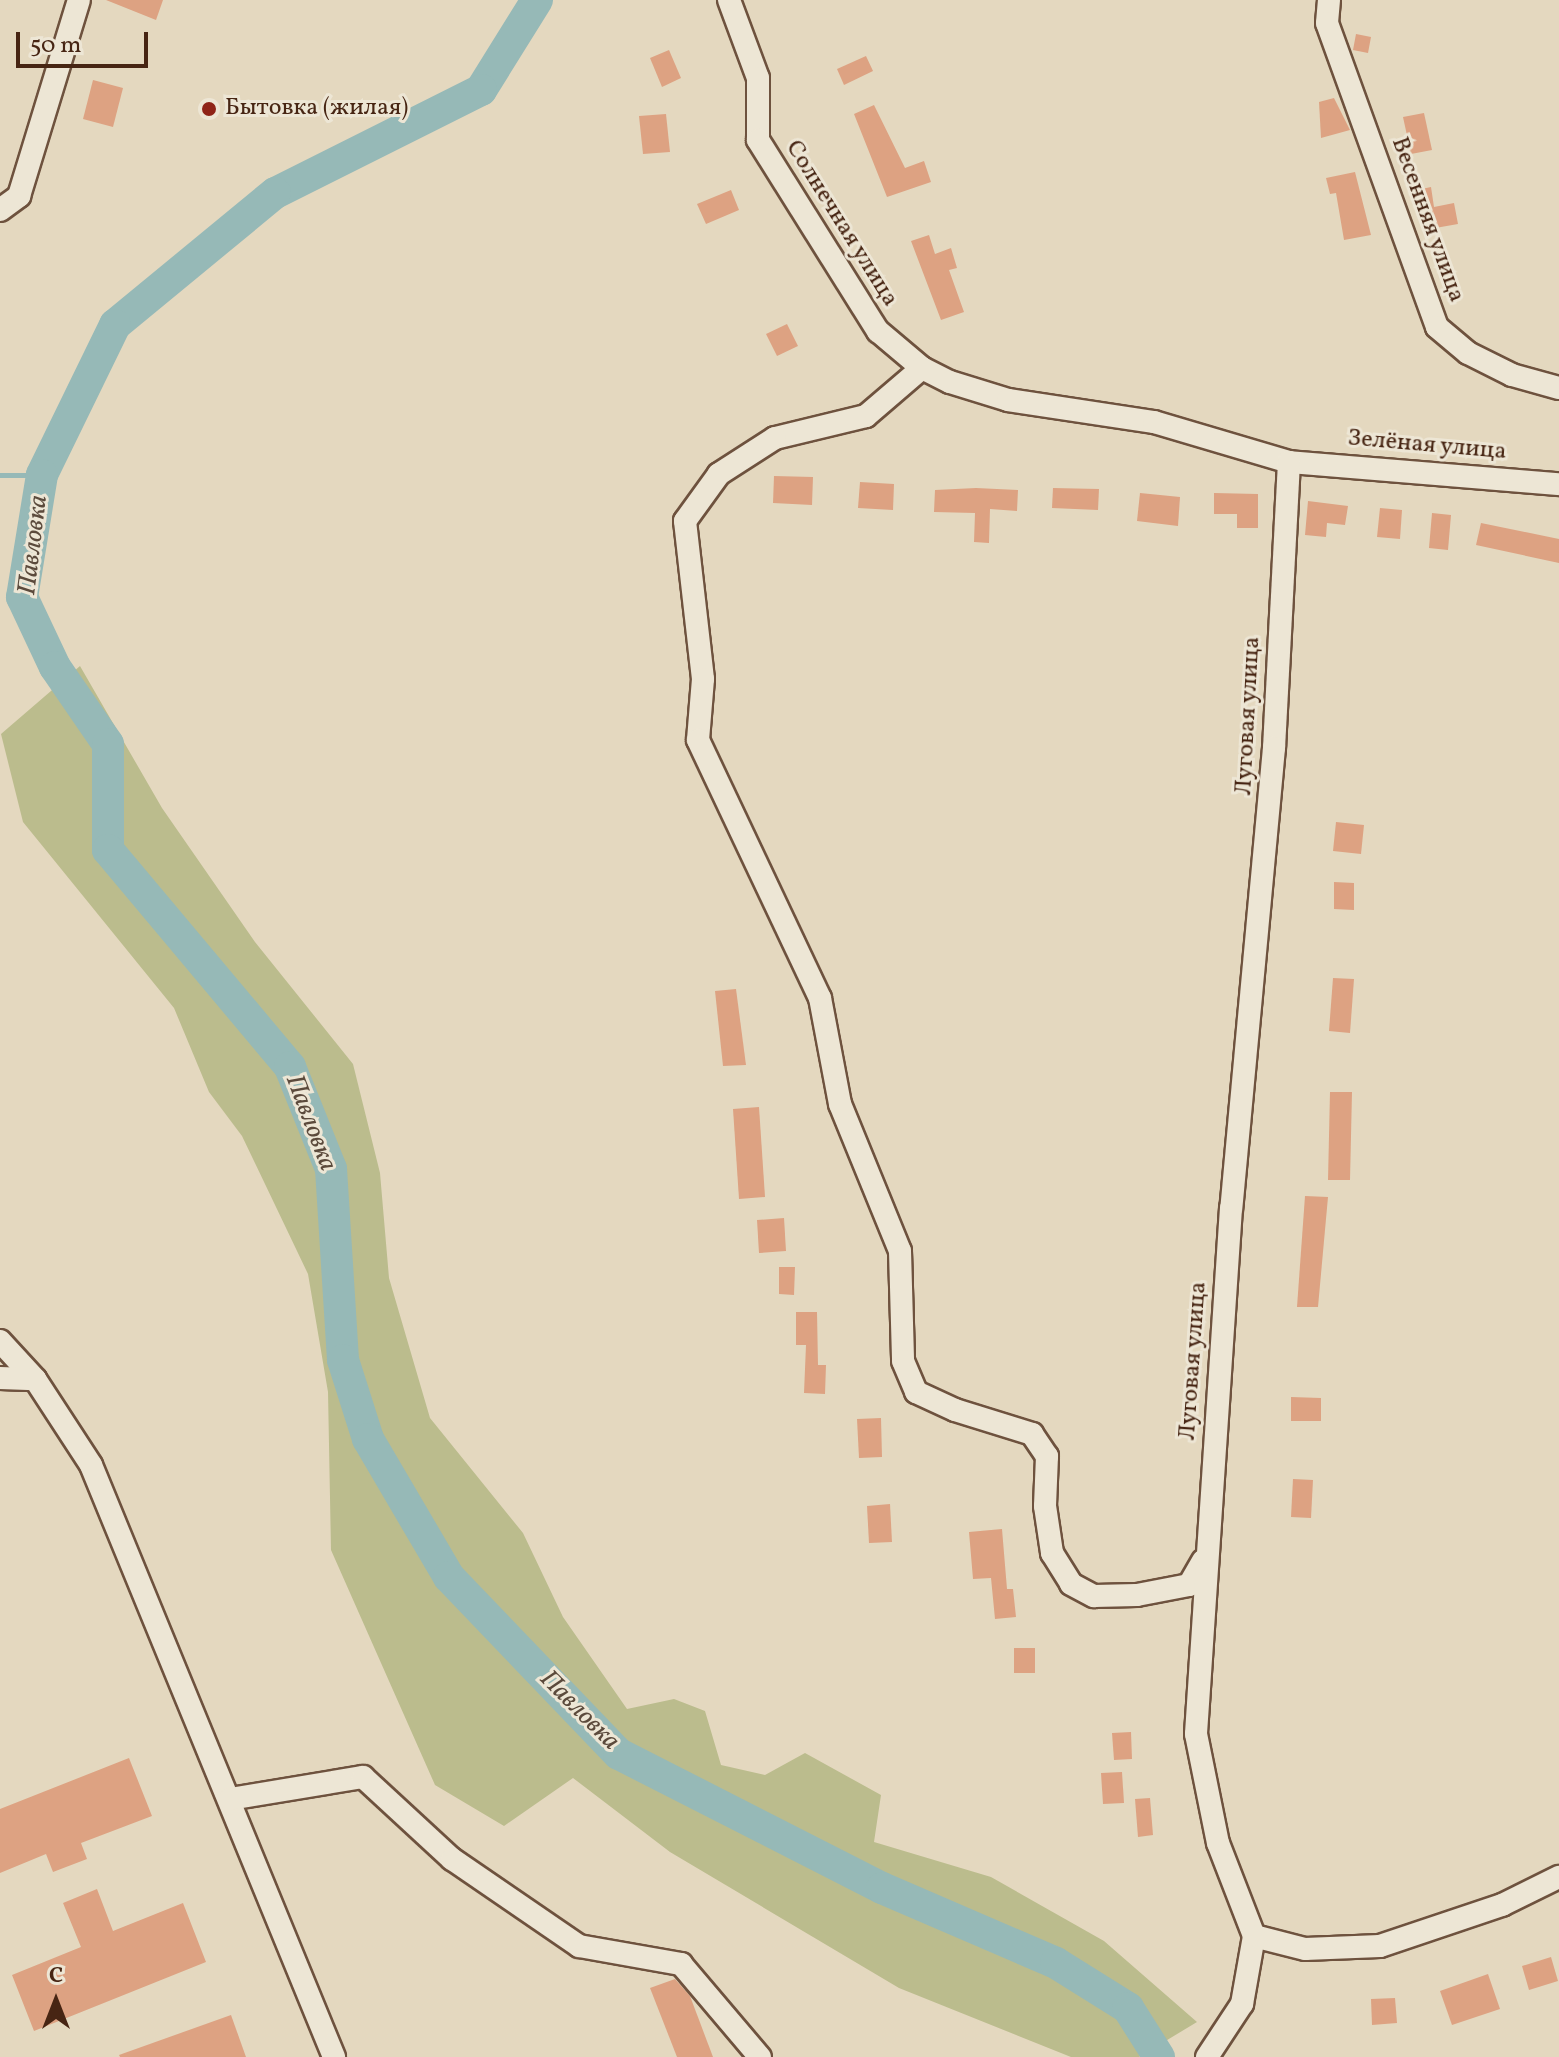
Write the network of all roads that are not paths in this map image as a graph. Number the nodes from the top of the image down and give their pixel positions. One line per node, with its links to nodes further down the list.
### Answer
1 (79, 0): 4 (street)
2 (729, 0): 5 (street, Солнечная улица)
3 (1329, 0): 6 (street, Весенняя улица)
4 (0, 210)
5 (922, 368): 7 (street, Солнечная улица); 12 (street)
6 (1559, 388)
7 (1289, 462): 8 (street, Зелёная улица); 12 (street, Луговая улица)
8 (1559, 484)
9 (0, 1341): 11 (street)
10 (0, 1378): 11 (street)
11 (35, 1379): 13 (street)
12 (1206, 1556): 15 (street, Луговая улица)
13 (230, 1799): 17 (street); 18 (street)
14 (1559, 1877): 15 (street)
15 (1254, 1936): 16 (street)
16 (1208, 2056)
17 (334, 2057)
18 (760, 2057)

